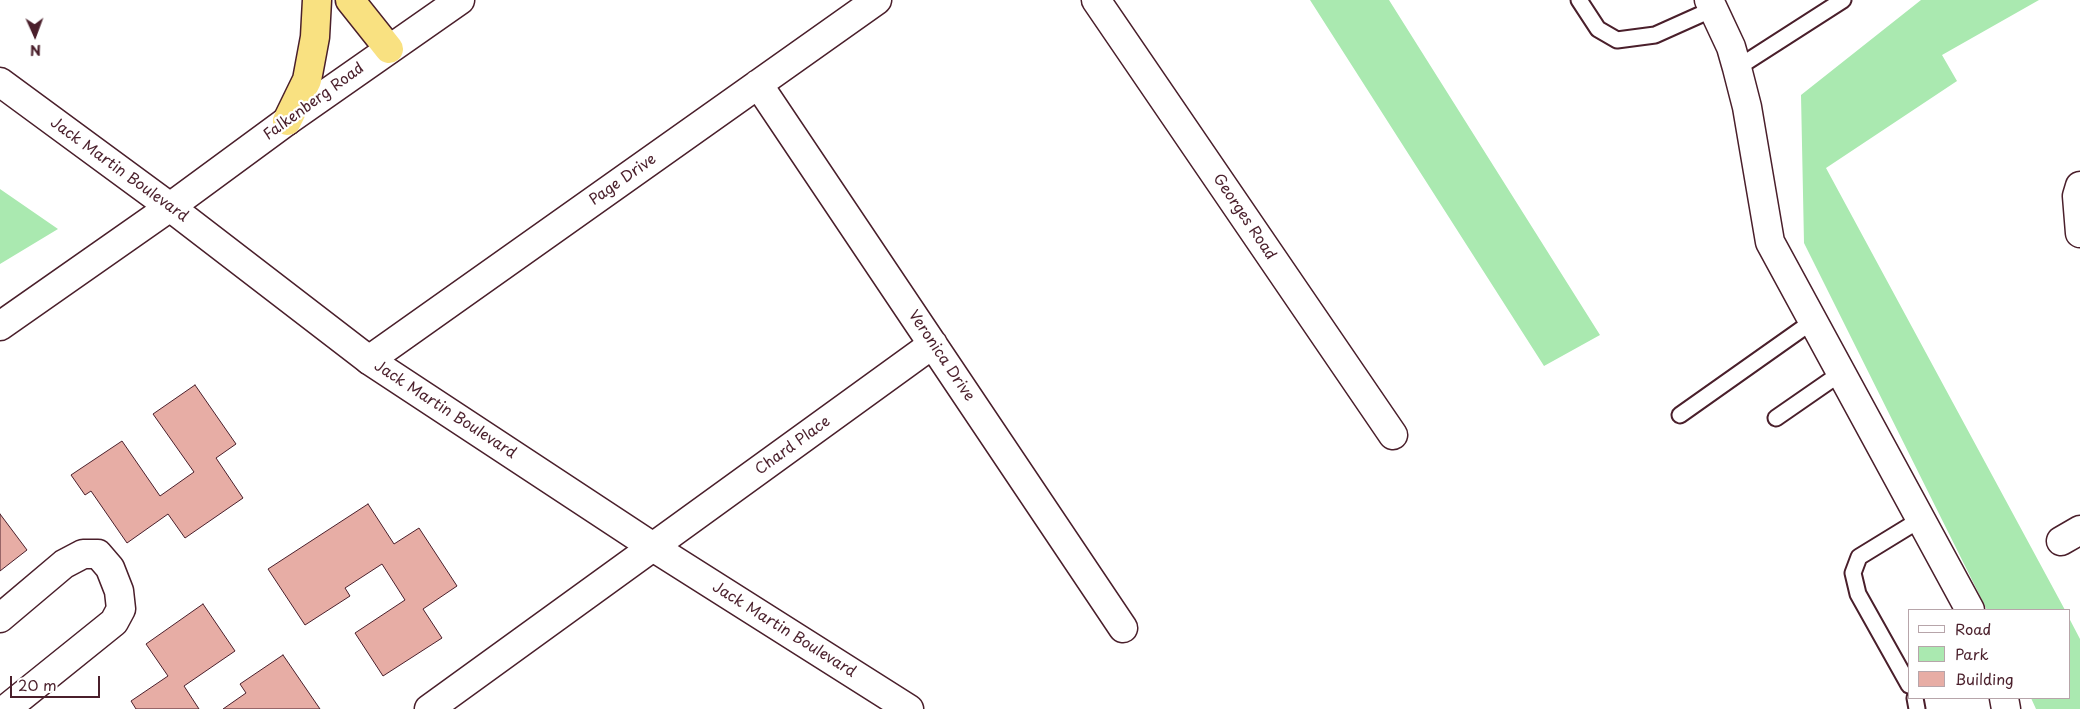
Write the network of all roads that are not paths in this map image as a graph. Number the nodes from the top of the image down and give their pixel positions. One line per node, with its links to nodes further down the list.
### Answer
1 (317, 0): 13 (highway)
2 (350, 0): 9 (highway)
3 (460, 0): 9 (street, Falkenberg Road)
4 (877, 0): 12 (street, Page Drive)
5 (1096, 0): 24 (street, Georges Road)
6 (1579, 0): 8 (lane)
7 (1843, 0): 10 (lane)
8 (1711, 5): 10 (street)
9 (389, 49): 13 (street, Falkenberg Road)
10 (1737, 68): 17 (street)
11 (0, 82): 15 (street, Jack Martin Boulevard)
12 (758, 84): 19 (street, Veronica Drive); 20 (street, Page Drive)
13 (287, 121): 15 (street, Falkenberg Road)
14 (2080, 186): 16 (street)
15 (170, 207): 18 (street, Falkenberg Road); 20 (street, Jack Martin Boulevard)
16 (2080, 233)
17 (1813, 321): 21 (street); 22 (lane)
18 (0, 326)
19 (933, 344): 26 (street, Chard Place); 29 (street, Veronica Drive)
20 (369, 360): 26 (street, Jack Martin Boulevard)
21 (1841, 373): 23 (lane); 25 (street)
22 (1680, 415)
23 (1776, 418)
24 (1393, 435)
25 (1921, 519): 27 (street); 30 (lane)
26 (653, 547): 32 (street, Chard Place); 33 (street, Jack Martin Boulevard)
27 (1969, 609)
28 (0, 618): 31 (street)
29 (1123, 628)
30 (1908, 684)
31 (6, 709)
32 (429, 709)
33 (909, 709)

